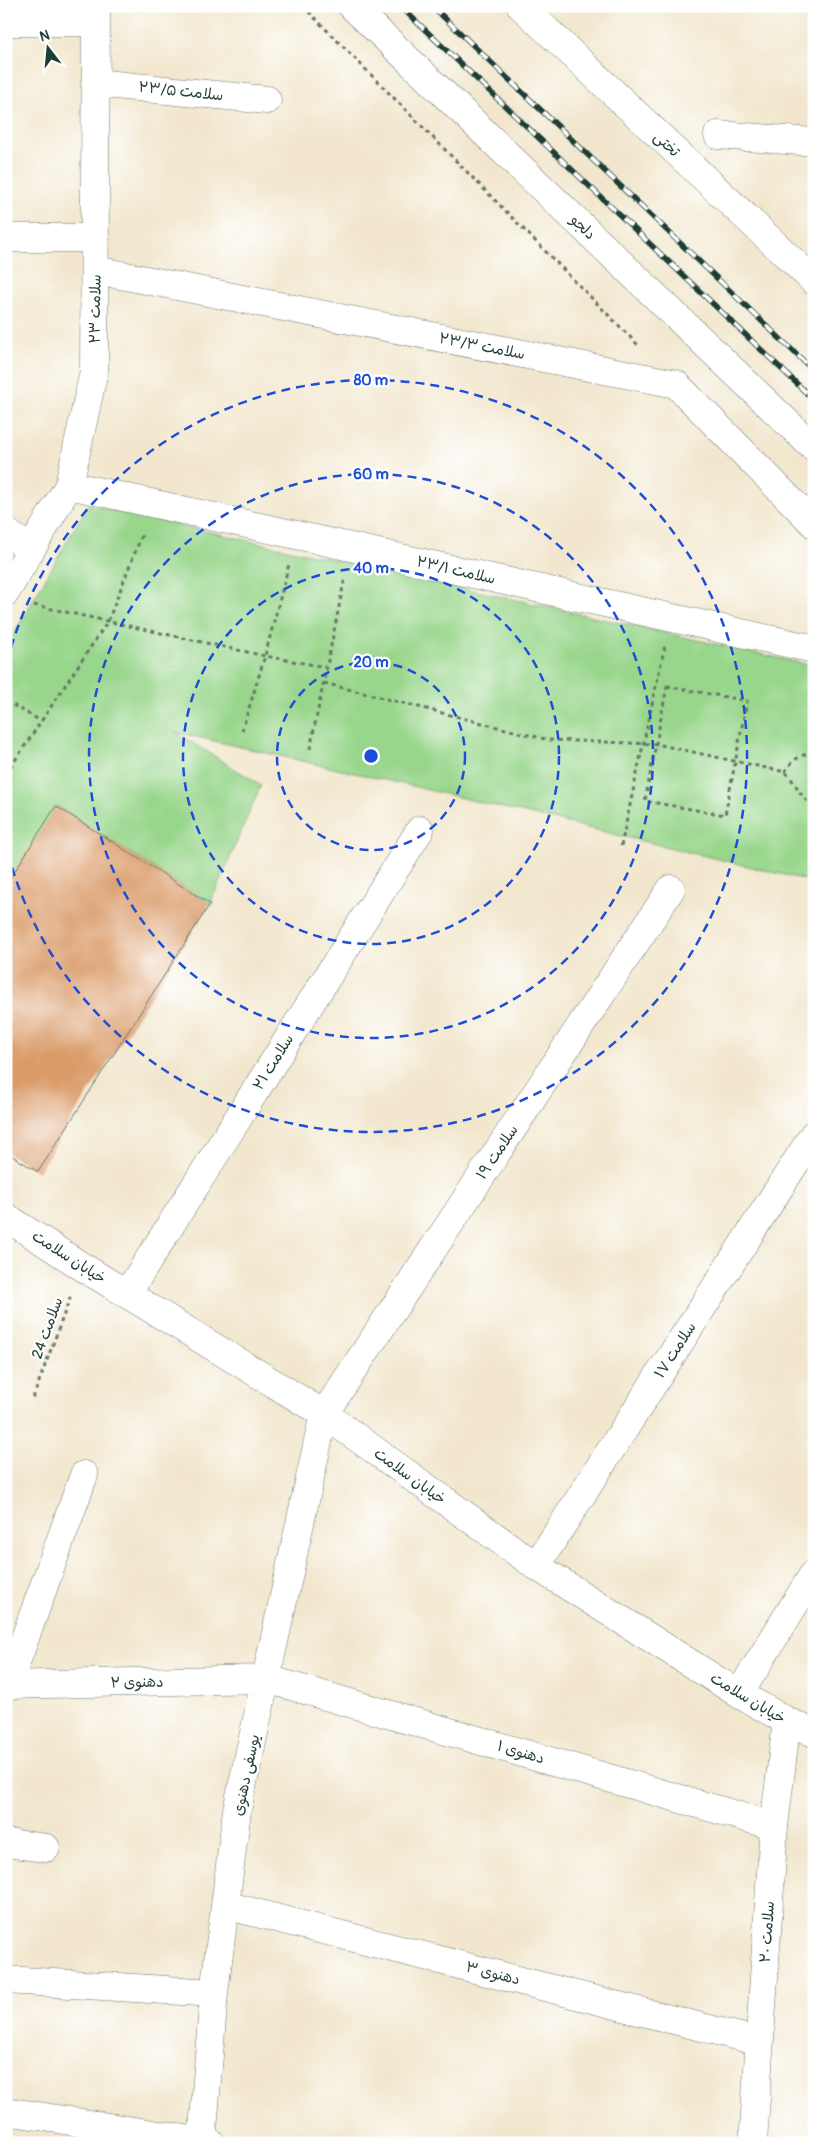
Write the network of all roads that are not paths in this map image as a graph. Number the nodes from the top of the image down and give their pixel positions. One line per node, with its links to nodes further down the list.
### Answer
1 (352, 6): 13 (street, دلجو)
2 (521, 6): 12 (street, تختی)
3 (96, 14): 4 (street); 5 (street, سلامت ۲۳)
4 (6, 22)
5 (95, 83): 6 (street, سلامت ۲۳/۵); 10 (street, سلامت ۲۳)
6 (267, 100)
7 (718, 135): 8 (street)
8 (814, 142)
9 (6, 238): 10 (street)
10 (95, 238): 11 (street, سلامت ۲۳)
11 (95, 270): 14 (street, سلامت ۲۳); 15 (street, سلامت ۲۳/۳)
12 (814, 281)
13 (814, 448)
14 (69, 484): 17 (street, سلامت ۲۳); 19 (street, سلامت ۲۳/۱)
15 (814, 524)
16 (6, 532): 17 (street)
17 (30, 549): 18 (street, سلامت ۲۳)
18 (15, 597)
19 (814, 649)
20 (420, 830): 24 (street, سلامت ۲۱)
21 (671, 890): 25 (street, سلامت ۱۹)
22 (814, 1134): 27 (street, سلامت ۱۷)
23 (6, 1217): 24 (street, خیابان سلامت)
24 (127, 1294): 25 (street, خیابان سلامت)
25 (324, 1414): 27 (street, خیابان سلامت); 29 (street, یوسفی دهنوی)
26 (84, 1475): 30 (street)
27 (536, 1566): 31 (street, خیابان سلامت)
28 (814, 1573): 31 (street)
29 (267, 1679): 30 (street, دهنوی ۲); 34 (street, دهنوی ۱); 37 (street, یوسفی دهنوی)
30 (7, 1684)
31 (739, 1694): 32 (street, خیابان سلامت)
32 (787, 1721): 33 (street, خیابان سلامت); 34 (street, سلامت ۲۰)
33 (814, 1733)
34 (774, 1826): 40 (street, سلامت ۲۰)
35 (6, 1844): 36 (street)
36 (46, 1848)
37 (225, 1905): 39 (street, یوسفی دهنوی); 40 (street, دهنوی ۳)
38 (6, 1980): 39 (street)
39 (214, 1993): 42 (street, یوسفی دهنوی)
40 (760, 2042): 43 (street, سلامت ۲۰)
41 (6, 2112): 42 (street)
42 (205, 2142)
43 (753, 2143)

